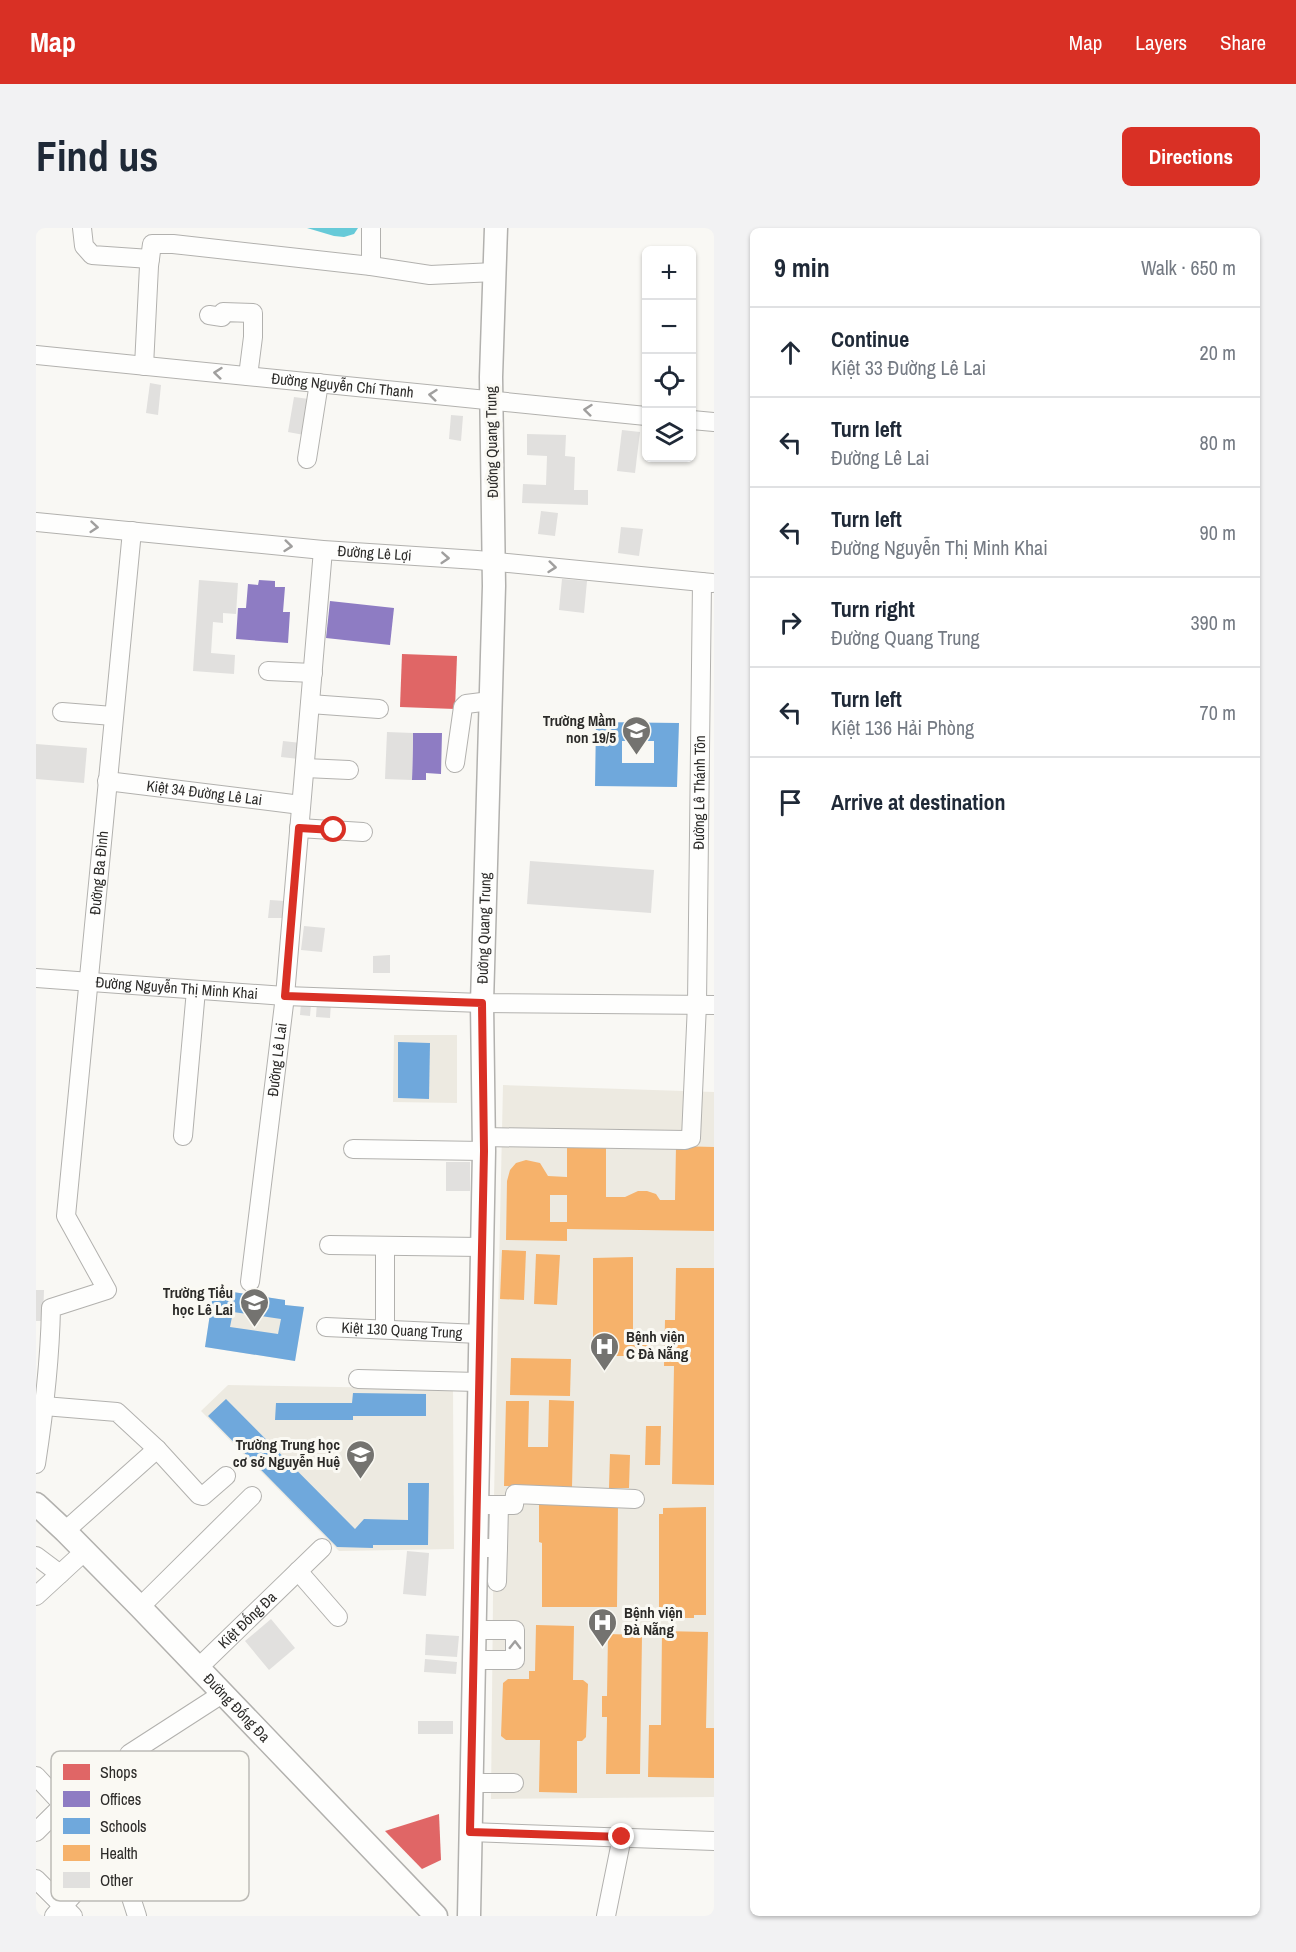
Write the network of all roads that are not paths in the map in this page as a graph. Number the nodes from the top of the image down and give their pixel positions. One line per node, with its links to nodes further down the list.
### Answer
1 (82, 228): 4 (street)
2 (371, 228): 5 (street)
3 (496, 228): 6 (main road, Đường Quang Trung)
4 (150, 259): 5 (street); 9 (street)
5 (371, 266): 6 (street)
6 (495, 272): 12 (main road, Đường Quang Trung)
7 (209, 315): 10 (street)
8 (36, 355): 9 (street, Đường Nguyễn Chí Thanh)
9 (144, 366): 10 (street, Đường Nguyễn Chí Thanh, one-way to 9)
10 (248, 376): 11 (street, Đường Nguyễn Chí Thanh)
11 (319, 383): 12 (street, Đường Nguyễn Chí Thanh, one-way to 11); 16 (street)
12 (492, 401): 13 (street, Đường Nguyễn Chí Thanh, one-way to 12); 20 (main road, Đường Quang Trung)
13 (642, 416)
14 (696, 420): 15 (street)
15 (714, 422)
16 (307, 459)
17 (36, 522): 18 (street, Đường Lê Lợi, one-way to 18)
18 (132, 531): 19 (street, Đường Lê Lợi, one-way to 19); 28 (street, Đường Ba Đình)
19 (323, 550): 20 (street, Đường Lê Lợi, one-way to 20); 23 (street, Đường Lê Lai)
20 (494, 562): 21 (street, Đường Lê Lợi, one-way to 21); 24 (main road, Đường Quang Trung)
21 (708, 582): 41 (street, Đường Lê Thánh Tôn)
22 (268, 670): 23 (street)
23 (313, 673): 25 (street, Đường Lê Lai)
24 (490, 701): 29 (street); 40 (main road, Đường Quang Trung)
25 (310, 704): 26 (street); 30 (street, Đường Lê Lai)
26 (379, 709)
27 (62, 712): 28 (street)
28 (113, 716): 32 (street, Đường Ba Đình)
29 (455, 763)
30 (304, 768): 31 (street); 33 (street, Đường Lê Lai)
31 (349, 770)
32 (107, 781): 33 (street, Kiệt 34 Đường Lê Lai); 37 (street, Đường Ba Đình)
33 (301, 805): 34 (street, Đường Lê Lai)
34 (299, 828): 35 (street); 39 (street, Đường Lê Lai)
35 (363, 832)
36 (36, 978): 37 (street, Đường Nguyễn Thị Minh Khai)
37 (87, 982): 38 (street, Đường Nguyễn Thị Minh Khai); 54 (street, Đường Ba Đình)
38 (196, 990): 39 (street, Đường Nguyễn Thị Minh Khai); 42 (street)
39 (285, 996): 40 (street, Đường Nguyễn Thị Minh Khai); 48 (street, Đường Lê Lai)
40 (482, 1003): 41 (street, Đường Nguyễn Thị Minh Khai); 43 (main road, Đường Quang Trung)
41 (705, 1004): 43 (street, Đường Lê Thánh Tôn)
42 (183, 1136)
43 (483, 1144): 44 (street); 47 (main road, Đường Quang Trung)
44 (353, 1149)
45 (329, 1245): 46 (street)
46 (385, 1246): 47 (street); 50 (street)
47 (481, 1246): 51 (main road, Đường Quang Trung)
48 (250, 1282)
49 (326, 1327): 50 (street, Kiệt 130 Quang Trung)
50 (385, 1329): 51 (street, Kiệt 130 Quang Trung)
51 (479, 1334): 53 (main road, Đường Quang Trung)
52 (358, 1380): 53 (street)
53 (478, 1382): 61 (main road, Đường Quang Trung)
54 (44, 1406): 55 (street); 56 (street)
55 (157, 1449): 57 (street); 63 (street)
56 (36, 1464)
57 (226, 1476)
58 (252, 1496): 73 (street)
59 (635, 1499): 62 (street)
60 (36, 1504): 63 (main road, Đường Đống Đa)
61 (476, 1505): 62 (street); 65 (main road, Đường Quang Trung)
62 (499, 1505): 66 (street)
63 (65, 1531): 67 (main road, Đường Đống Đa)
64 (322, 1548): 69 (street, Kiệt Đống Đa)
65 (475, 1548): 66 (street); 75 (main road, Đường Quang Trung)
66 (498, 1548): 71 (street)
67 (85, 1551): 70 (street); 73 (main road, Đường Đống Đa)
68 (36, 1556): 70 (street)
69 (298, 1571): 74 (street); 77 (street, Kiệt Đống Đa)
70 (60, 1574): 72 (street)
71 (497, 1582)
72 (36, 1596)
73 (140, 1607): 77 (main road, Đường Đống Đa)
74 (338, 1617)
75 (474, 1630): 76 (main road, Đường Quang Trung); 76 (street, one-way to 75)
76 (473, 1660): 81 (main road, Đường Quang Trung)
77 (197, 1669): 78 (main road, Đường Đống Đa)
78 (222, 1694): 79 (street); 95 (main road, Đường Đống Đa)
79 (134, 1751)
80 (36, 1776): 83 (street)
81 (471, 1783): 82 (street); 86 (main road, Đường Quang Trung)
82 (514, 1783)
83 (51, 1792)
84 (51, 1817): 85 (street)
85 (36, 1832)
86 (470, 1832): 87 (street); 90 (main road, Đường Quang Trung)
87 (622, 1837): 88 (street); 99 (street)
88 (714, 1841)
89 (36, 1879): 91 (street)
90 (469, 1887): 95 (main road); 98 (main road, Đường Quang Trung)
91 (51, 1898)
92 (53, 1901): 96 (street)
93 (72, 1901): 96 (street)
94 (132, 1901): 97 (street)
95 (430, 1910)
96 (63, 1913)
97 (137, 1916)
98 (469, 1916)
99 (606, 1916)

